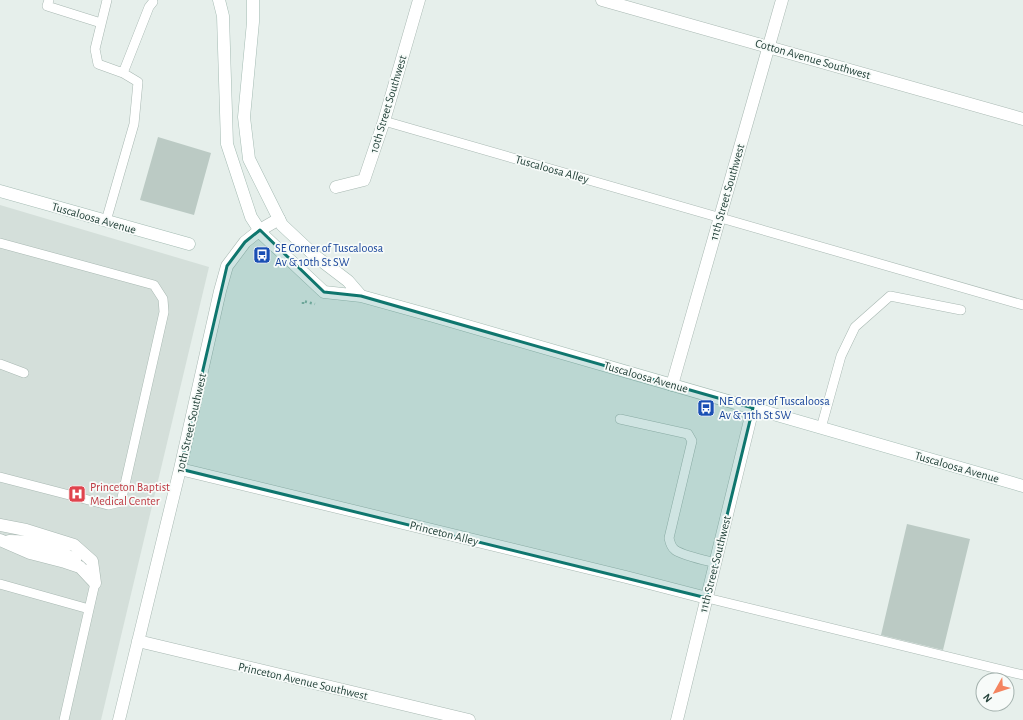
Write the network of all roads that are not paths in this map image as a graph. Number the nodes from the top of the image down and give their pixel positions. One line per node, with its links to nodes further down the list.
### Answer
1 (49, 0): 9 (lane)
2 (107, 0): 9 (lane)
3 (219, 0): 19 (street, Tuscaloosa Avenue)
4 (254, 0): 17 (street)
5 (419, 0): 13 (street, 10th Street Southwest)
6 (602, 0): 10 (street, Cotton Avenue Southwest)
7 (782, 0): 10 (street, 11th Street Southwest)
8 (155, 1): 11 (lane)
9 (101, 23): 11 (lane)
10 (768, 47): 12 (street, Cotton Avenue Southwest); 16 (street, 11th Street Southwest)
11 (123, 73): 18 (lane)
12 (1023, 119)
13 (384, 121): 14 (street, 10th Street Southwest); 16 (lane, Tuscaloosa Alley)
14 (336, 187)
15 (0, 191): 18 (street, Tuscaloosa Avenue)
16 (720, 218): 23 (lane, Tuscaloosa Alley); 27 (street, 11th Street Southwest)
17 (279, 219): 19 (street, 10th Street Southwest); 22 (street)
18 (106, 221): 21 (street, Tuscaloosa Avenue)
19 (260, 230): 22 (street, Tuscaloosa Avenue); 31 (street, 10th Street Southwest)
20 (0, 243): 32 (lane)
21 (188, 244)
22 (361, 296): 27 (street, Tuscaloosa Avenue)
23 (1023, 305)
24 (961, 310): 30 (lane)
25 (0, 364): 26 (lane)
26 (24, 373)
27 (672, 384): 28 (street, Tuscaloosa Avenue)
28 (753, 408): 30 (street, Tuscaloosa Avenue); 36 (street, 11th Street Southwest)
29 (620, 419): 36 (lane)
30 (821, 428): 33 (street, Tuscaloosa Avenue)
31 (180, 469): 39 (street, Princeton Alley); 41 (street, 10th Street Southwest)
32 (0, 477)
33 (1023, 486)
34 (0, 525): 38 (street)
35 (2, 540): 38 (street)
36 (716, 563): 39 (street, 11th Street Southwest)
37 (0, 584): 40 (lane)
38 (94, 584): 40 (lane)
39 (707, 598): 42 (lane); 46 (street, 11th Street Southwest)
40 (89, 609): 43 (lane)
41 (138, 641): 44 (street, 10th Street Southwest); 45 (street, Princeton Avenue Southwest)
42 (1023, 675)
43 (64, 720)
44 (119, 720)
45 (469, 720)
46 (677, 720)

